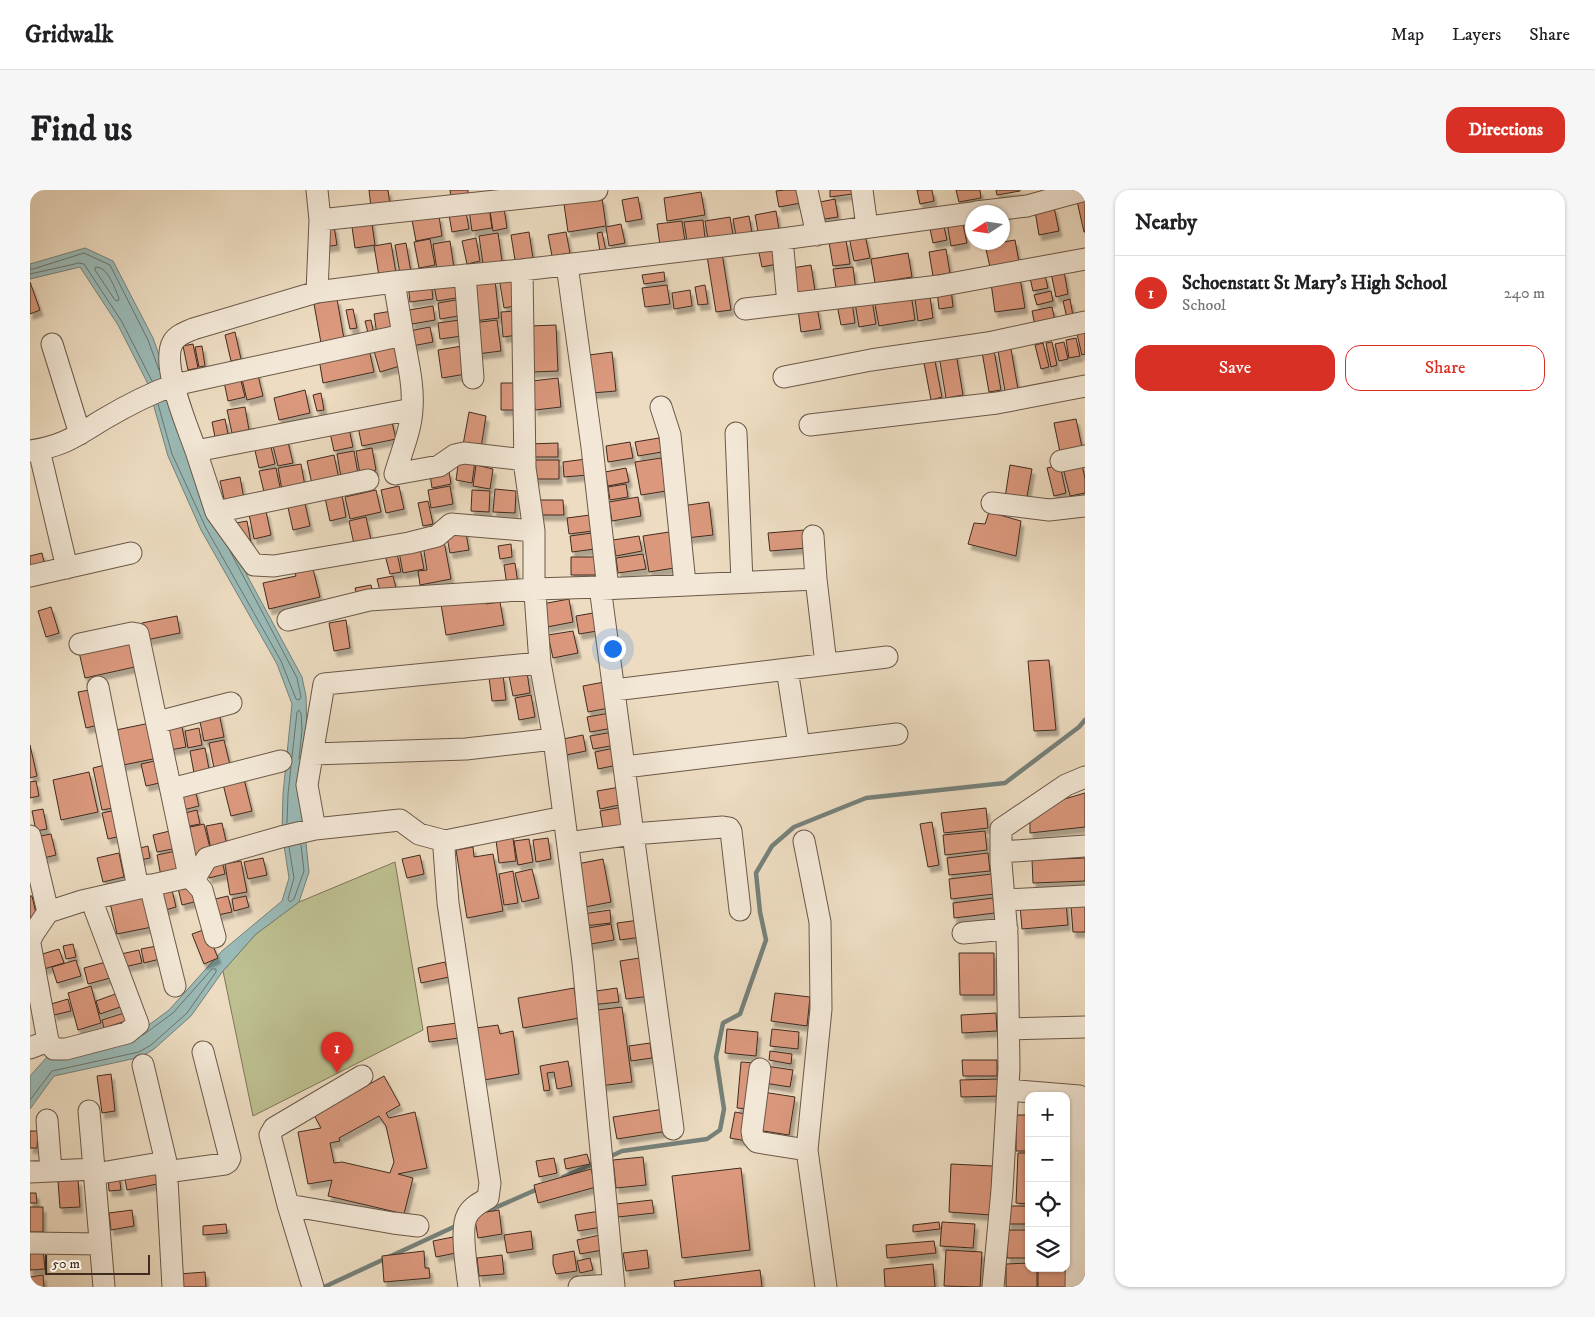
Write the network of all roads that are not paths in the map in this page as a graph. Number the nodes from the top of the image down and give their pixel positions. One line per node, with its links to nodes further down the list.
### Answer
1 (317, 190): 11 (street)
2 (597, 190): 6 (street)
3 (807, 190): 13 (street)
4 (862, 190): 12 (street)
5 (1085, 190): 8 (street)
6 (555, 192): 7 (street)
7 (478, 196): 11 (street)
8 (1025, 198): 9 (street)
9 (1000, 205)
10 (965, 214): 12 (street)
11 (320, 220): 20 (street)
12 (867, 227): 13 (street)
13 (816, 235): 14 (street)
14 (782, 239): 16 (street); 21 (street)
15 (1085, 259): 21 (street)
16 (567, 265): 17 (street); 53 (street)
17 (522, 270): 18 (street); 38 (street)
18 (465, 276): 19 (street); 27 (street)
19 (394, 282): 20 (street); 24 (street)
20 (317, 292): 29 (street)
21 (788, 304): 22 (street)
22 (745, 309)
23 (1085, 322): 26 (street)
24 (403, 335): 29 (street); 31 (street)
25 (52, 344): 34 (street)
26 (784, 377)
27 (473, 378)
28 (1085, 386): 32 (street)
29 (163, 389): 34 (street); 36 (street)
30 (661, 407): 51 (street)
31 (412, 409): 36 (street); 38 (street)
32 (810, 425)
33 (736, 433): 50 (street)
34 (80, 434): 35 (street)
35 (34, 450): 47 (street)
36 (196, 452): 43 (street)
37 (1085, 456): 39 (street)
38 (525, 460): 44 (street)
39 (1062, 461)
40 (368, 480): 43 (street)
41 (992, 503): 42 (street)
42 (1085, 506)
43 (216, 512): 44 (street)
44 (534, 531): 52 (street)
45 (813, 536): 49 (street)
46 (131, 552): 47 (street)
47 (67, 568): 48 (street)
48 (30, 576)
49 (816, 579): 50 (street); 58 (street)
50 (742, 582): 51 (street)
51 (685, 584): 53 (street)
52 (535, 589): 53 (street); 54 (street); 57 (street)
53 (604, 589): 61 (street)
54 (288, 620)
55 (80, 644): 63 (street)
56 (887, 657): 58 (street)
57 (540, 663): 65 (street); 67 (street)
58 (826, 664): 59 (street)
59 (787, 669): 61 (street); 66 (street)
60 (98, 687): 82 (street)
61 (614, 690): 69 (street)
62 (231, 703): 63 (street)
63 (158, 722): 71 (street)
64 (897, 734): 66 (street)
65 (554, 739): 67 (street); 72 (street)
66 (800, 746): 69 (street)
67 (313, 754): 73 (street)
68 (281, 761): 71 (street)
69 (624, 767): 74 (street)
70 (1085, 777): 80 (street)
71 (171, 790): 81 (street)
72 (564, 817): 76 (street); 78 (street)
73 (304, 832): 76 (street); 81 (street)
74 (634, 834): 78 (street); 86 (street); 103 (street)
75 (30, 836): 87 (street)
76 (445, 840): 116 (street)
77 (804, 841): 104 (street)
78 (568, 843): 112 (street)
79 (1085, 846): 80 (street)
80 (1001, 852): 85 (street)
81 (189, 876): 82 (street); 90 (street)
82 (144, 886): 84 (street); 92 (street)
83 (1085, 896): 85 (street)
84 (91, 899): 87 (street); 95 (street)
85 (1004, 900): 88 (street)
86 (740, 910)
87 (48, 912): 91 (street)
88 (1007, 929): 89 (street); 94 (street)
89 (963, 933)
90 (215, 937)
91 (30, 942): 95 (street)
92 (175, 986)
93 (1085, 1027): 94 (street)
94 (1009, 1029): 100 (street)
95 (39, 1044)
96 (203, 1052): 105 (street)
97 (143, 1065): 105 (street)
98 (760, 1069): 104 (street)
99 (362, 1076): 108 (street)
100 (1008, 1090): 119 (street); 120 (street)
101 (89, 1112): 107 (street)
102 (47, 1120): 106 (street)
103 (673, 1129)
104 (806, 1150): 118 (street)
105 (166, 1167): 107 (street); 114 (street)
106 (40, 1171): 107 (street)
107 (94, 1172): 111 (street)
108 (288, 1204): 109 (street); 115 (street)
109 (418, 1226)
110 (30, 1243): 111 (street)
111 (100, 1244): 113 (street)
112 (614, 1286): 117 (street)
113 (104, 1287)
114 (173, 1287)
115 (313, 1287)
116 (469, 1287)
117 (579, 1287)
118 (826, 1287)
119 (993, 1287)
120 (1076, 1287)

